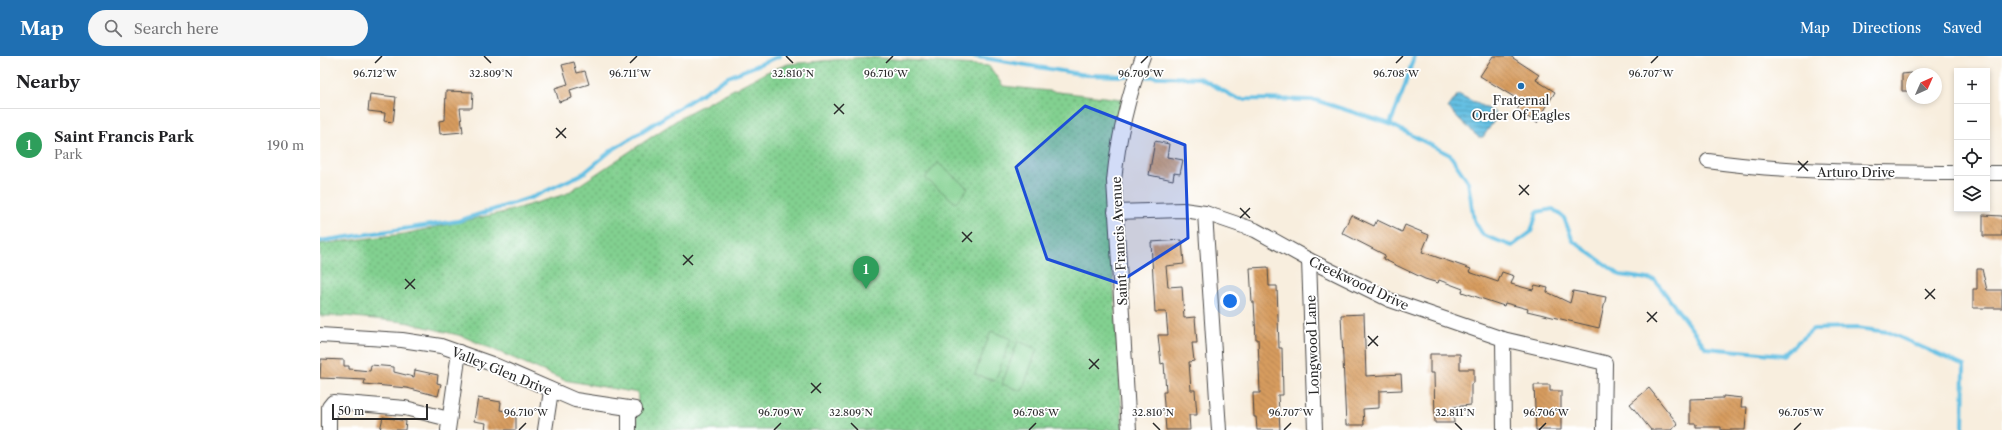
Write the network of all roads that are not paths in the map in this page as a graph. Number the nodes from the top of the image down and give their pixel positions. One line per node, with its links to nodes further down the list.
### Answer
1 (1143, 58): 6 (street, Saint Francis Avenue)
2 (1708, 162): 3 (street, Arturo Drive)
3 (1954, 173)
4 (1990, 173): 5 (street)
5 (2002, 173)
6 (1115, 212): 7 (street, Creekwood Drive); 17 (street, Saint Francis Avenue)
7 (1205, 213): 8 (street, Creekwood Drive); 18 (street)
8 (1309, 260): 10 (street, Creekwood Drive); 19 (street, Longwood Lane)
9 (320, 335): 11 (street, Valley Glen Drive)
10 (1504, 339): 20 (street); 21 (street, Creekwood Drive)
11 (459, 352): 12 (street, Valley Glen Drive); 13 (street)
12 (551, 391): 15 (street); 16 (street, Valley Glen Drive)
13 (448, 424): 14 (street)
14 (329, 430)
15 (545, 430)
16 (629, 430)
17 (1129, 430)
18 (1219, 430)
19 (1315, 430)
20 (1504, 430)
21 (1604, 430)

